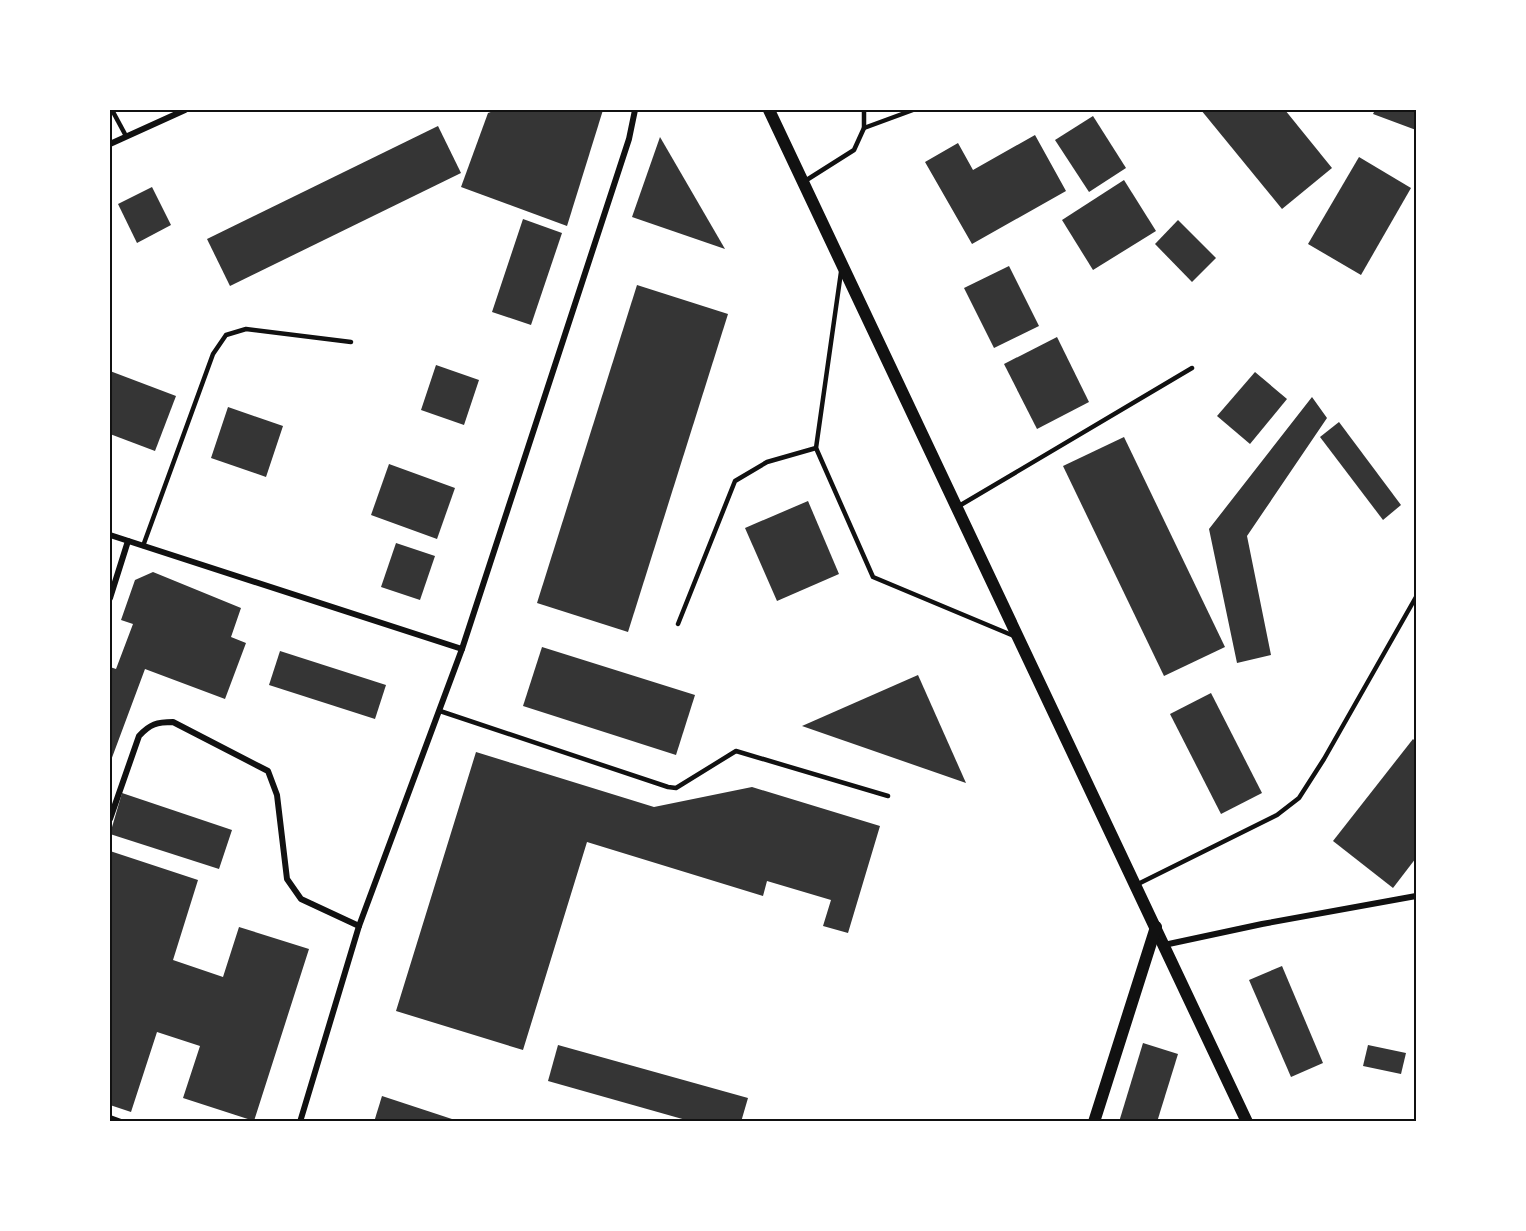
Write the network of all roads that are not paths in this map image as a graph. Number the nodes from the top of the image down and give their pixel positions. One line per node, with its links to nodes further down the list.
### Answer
1 (112, 110): 8 (lane)
2 (184, 110): 8 (street)
3 (635, 110): 23 (street)
4 (769, 110): 10 (main road)
5 (864, 110): 7 (lane)
6 (913, 110): 7 (lane)
7 (864, 128): 10 (lane)
8 (126, 136): 9 (street)
9 (110, 144)
10 (803, 182): 11 (main road)
11 (842, 266): 14 (lane); 15 (main road)
12 (351, 342): 18 (lane)
13 (1192, 368): 15 (lane)
14 (816, 448): 21 (lane); 22 (lane)
15 (956, 507): 22 (main road)
16 (110, 535): 17 (street)
17 (128, 542): 18 (street); 20 (street)
18 (143, 546): 23 (street)
19 (1416, 597): 27 (lane)
20 (110, 598)
21 (678, 624)
22 (1019, 639): 27 (main road)
23 (462, 649): 24 (street)
24 (440, 711): 25 (lane); 29 (street)
25 (888, 796)
26 (110, 819): 29 (street)
27 (1136, 885): 30 (main road)
28 (1416, 896): 31 (street)
29 (359, 926): 34 (street)
30 (1156, 927): 31 (main road); 35 (main road)
31 (1164, 945): 36 (main road)
32 (110, 1118): 33 (street)
33 (122, 1122)
34 (300, 1122)
35 (1094, 1122)
36 (1247, 1122)

